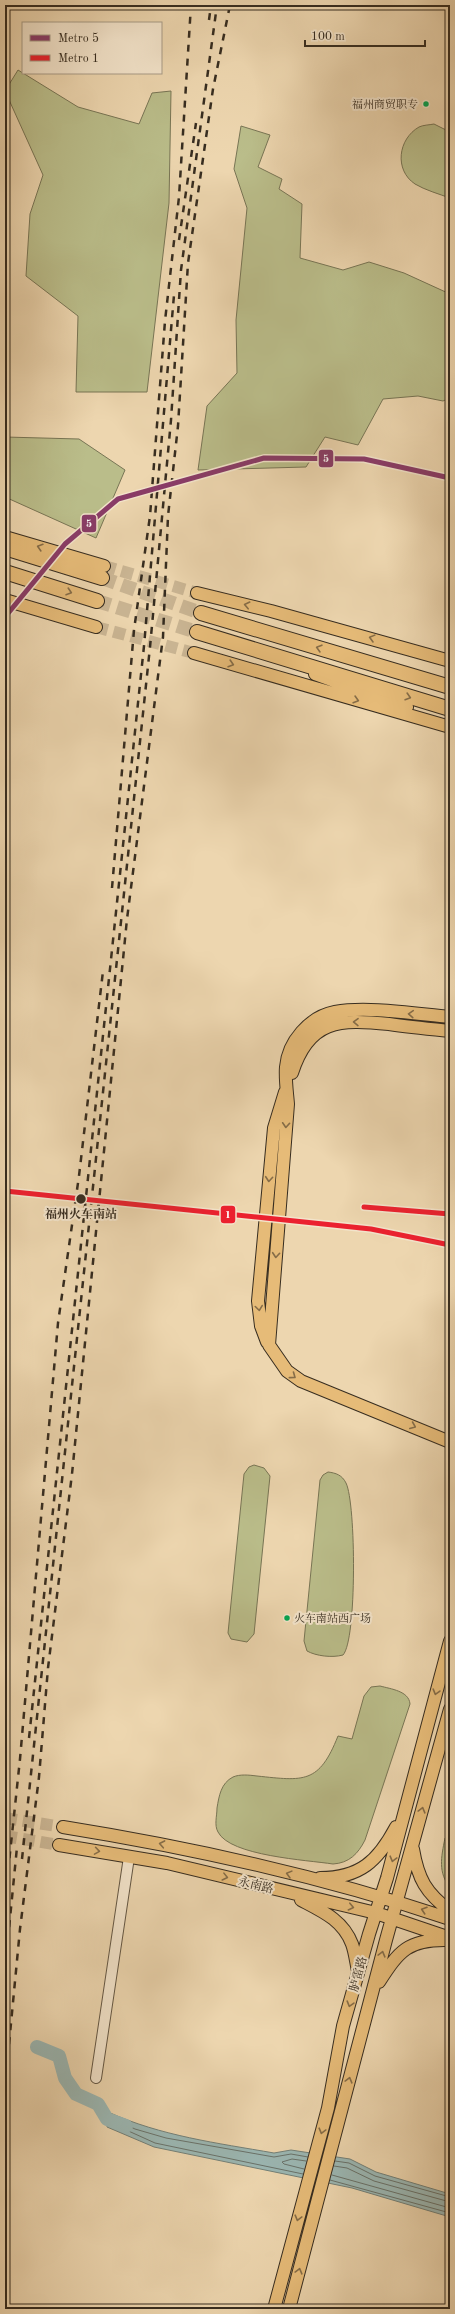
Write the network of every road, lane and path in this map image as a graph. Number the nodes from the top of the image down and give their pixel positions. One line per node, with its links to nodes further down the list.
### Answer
1 (5, 537): 4 (main road, one-way to 1)
2 (5, 548): 4 (highway)
3 (5, 572): 7 (highway, one-way to 7)
4 (103, 572)
5 (197, 593): 11 (main road, one-way to 5)
6 (5, 600): 9 (main road)
7 (97, 601)
8 (201, 613): 16 (highway, one-way to 8)
9 (96, 627)
10 (197, 632): 12 (highway)
11 (388, 643): 14 (main road); 15 (main road)
12 (237, 644): 19 (highway, one-way to 19); 20 (main road)
13 (194, 653): 21 (main road, one-way to 21)
14 (450, 661)
15 (450, 667)
16 (407, 675): 17 (highway); 18 (highway)
17 (450, 681)
18 (450, 687)
19 (450, 708)
20 (450, 723)
21 (450, 727)
22 (450, 1017): 24 (main road, one-way to 24)
23 (450, 1031): 24 (main road, one-way to 24)
24 (287, 1086): 25 (main road, one-way to 25)
25 (450, 1442)
26 (450, 1641): 28 (main road, 胪雷路, one-way to 28)
27 (450, 1709): 30 (main road, 胪雷路, one-way to 27)
28 (406, 1809): 33 (main road); 35 (main road, 胪雷路, one-way to 35)
29 (63, 1827): 33 (main road, one-way to 29)
30 (412, 1844): 36 (main road, 胪雷路); 37 (main road)
31 (59, 1845): 32 (main road, 永南路, one-way to 32)
32 (129, 1857): 34 (main road, 永南路, one-way to 34); 44 (street)
33 (306, 1878): 35 (main road)
34 (284, 1891): 38 (main road, 永南路, one-way to 38); 42 (main road)
35 (381, 1897): 36 (main road); 38 (main road, 胪雷路)
36 (398, 1902): 39 (main road, 胪雷路); 40 (main road, one-way to 36)
37 (450, 1911)
38 (376, 1913): 39 (main road, 永南路); 42 (main road, 胪雷路)
39 (393, 1918): 41 (main road, 永南路); 43 (main road, 胪雷路, one-way to 39)
40 (450, 1919)
41 (450, 1939): 43 (main road)
42 (359, 1973): 45 (main road, 胪雷路, one-way to 45)
43 (373, 1992): 46 (main road, 胪雷路, one-way to 43)
44 (96, 2078)
45 (274, 2309)
46 (289, 2309)

